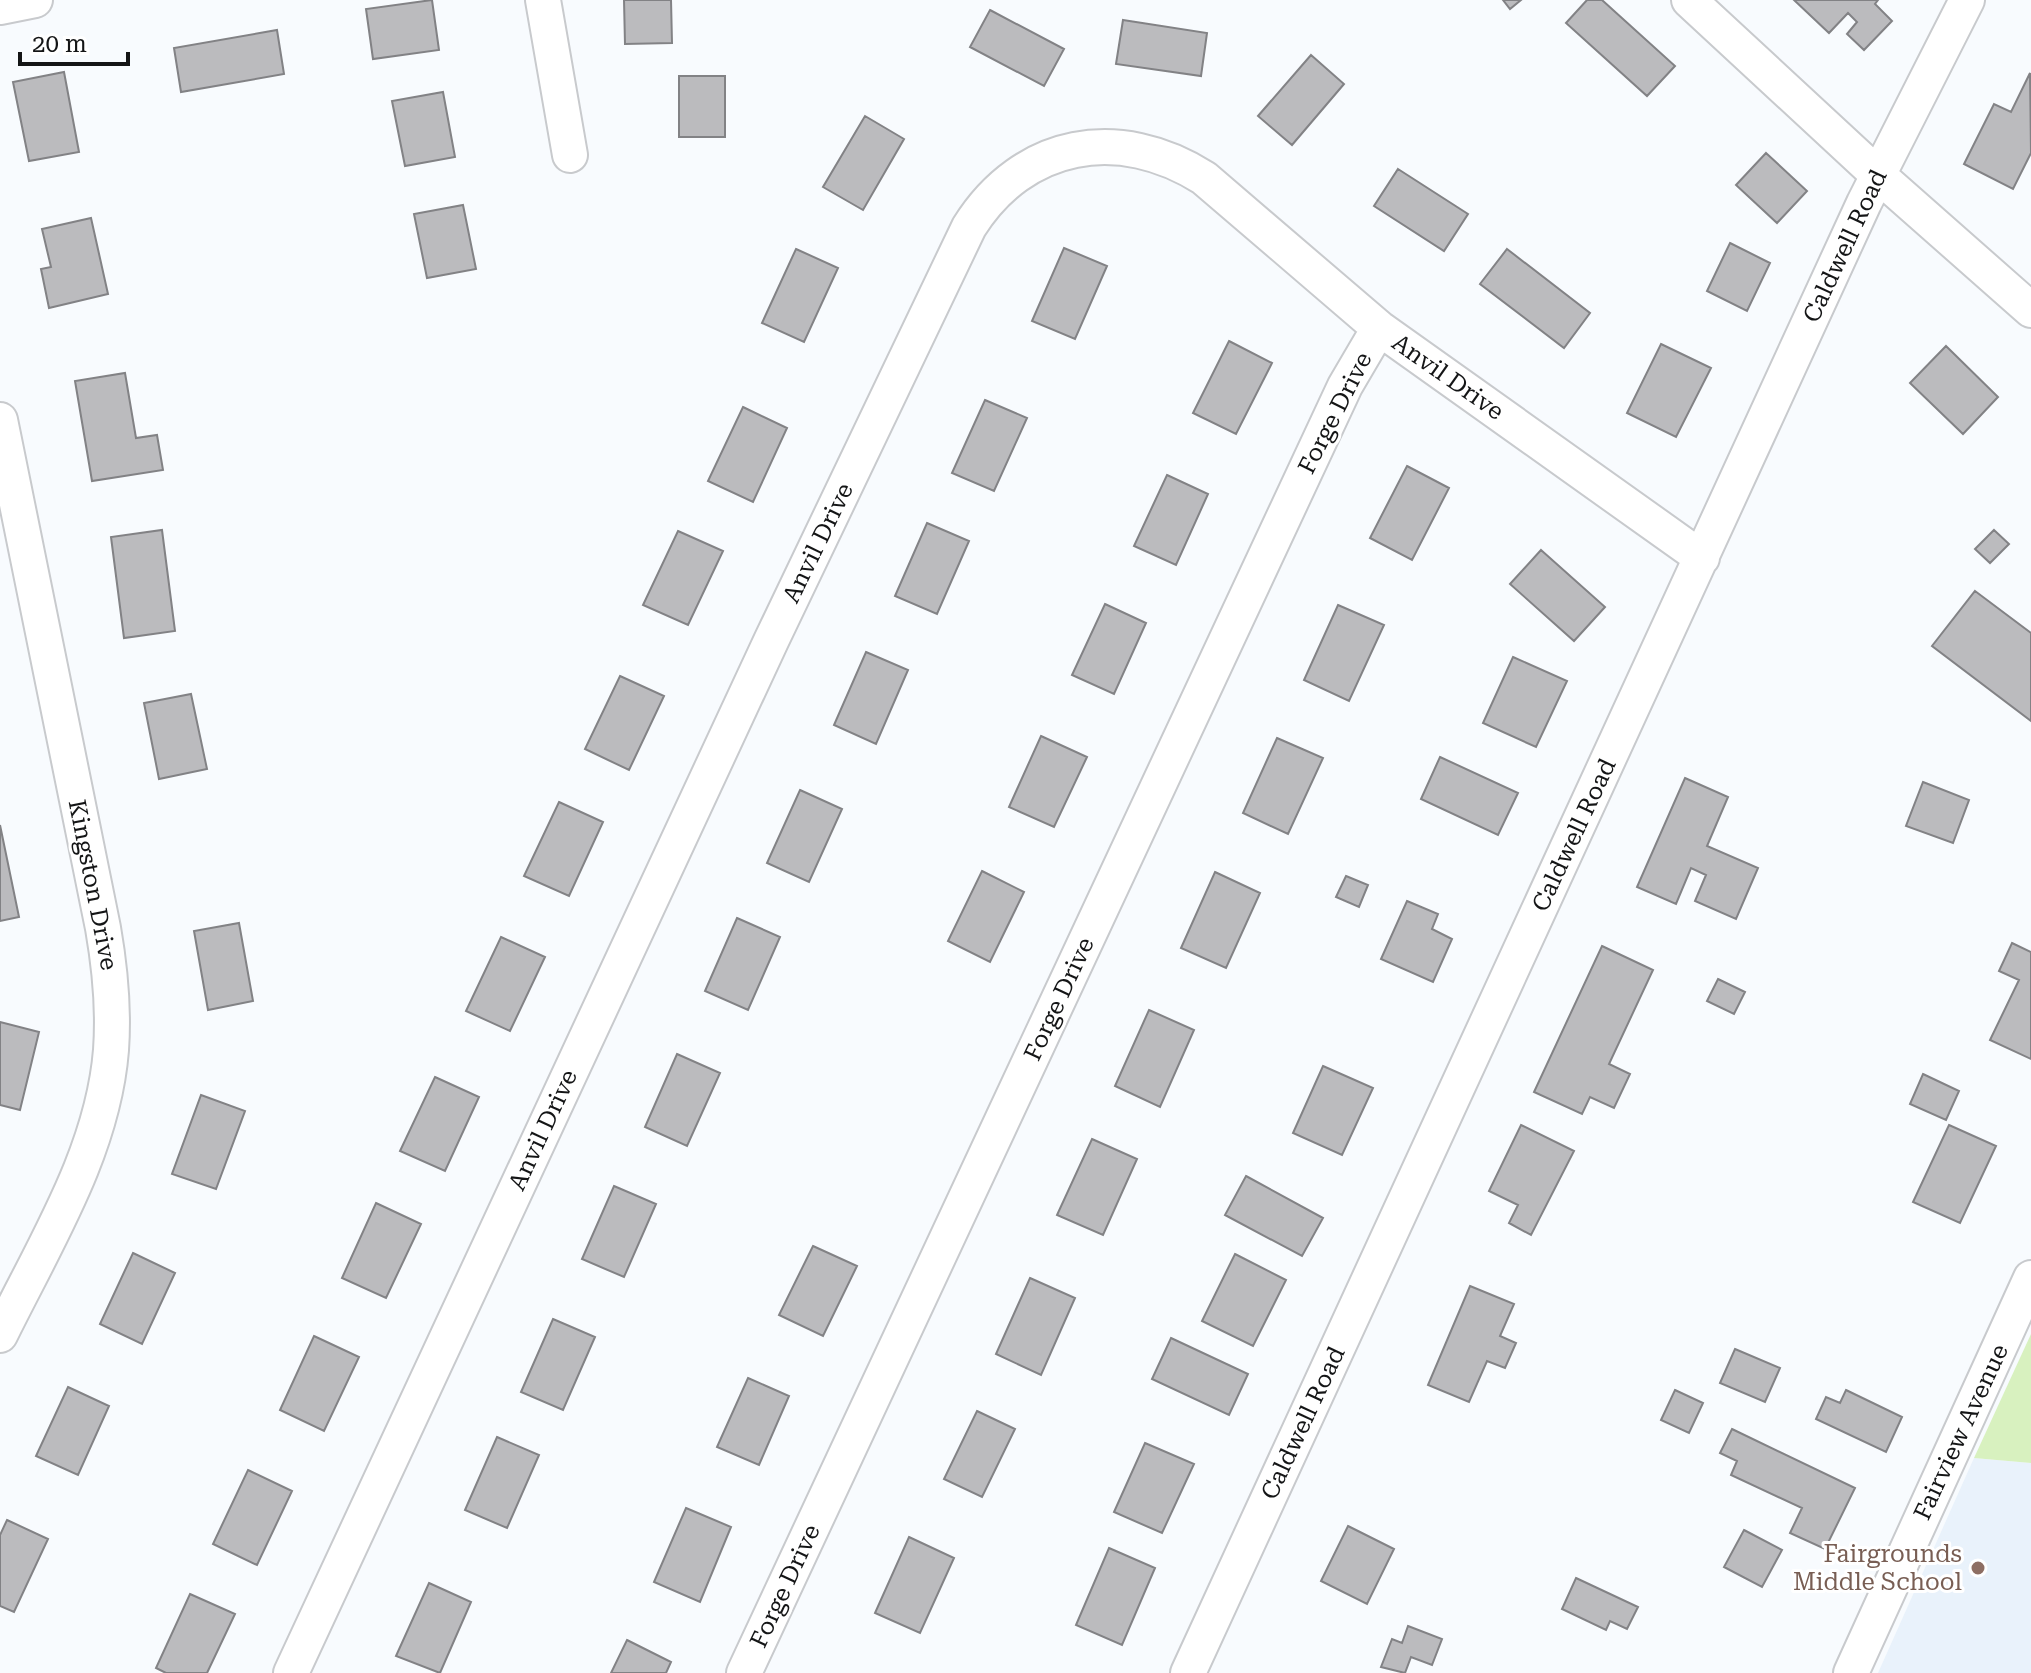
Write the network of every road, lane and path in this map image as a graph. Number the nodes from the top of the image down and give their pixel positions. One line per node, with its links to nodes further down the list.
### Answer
1 (35, 0): 5 (street)
2 (543, 0): 6 (street)
3 (1689, 0): 7 (street)
4 (1967, 0): 7 (street, Caldwell Road)
5 (0, 7)
6 (570, 155)
7 (1878, 175): 8 (street); 11 (street, Caldwell Road)
8 (2031, 310)
9 (1379, 328): 11 (street, Anvil Drive); 14 (street, Anvil Drive); 15 (street, Forge Drive)
10 (0, 420): 13 (street, Kingston Drive)
11 (1702, 558): 16 (street, Caldwell Road)
12 (2031, 1278): 17 (street, Fairview Avenue)
13 (0, 1335)
14 (291, 1673)
15 (744, 1673)
16 (1188, 1673)
17 (1851, 1673)

